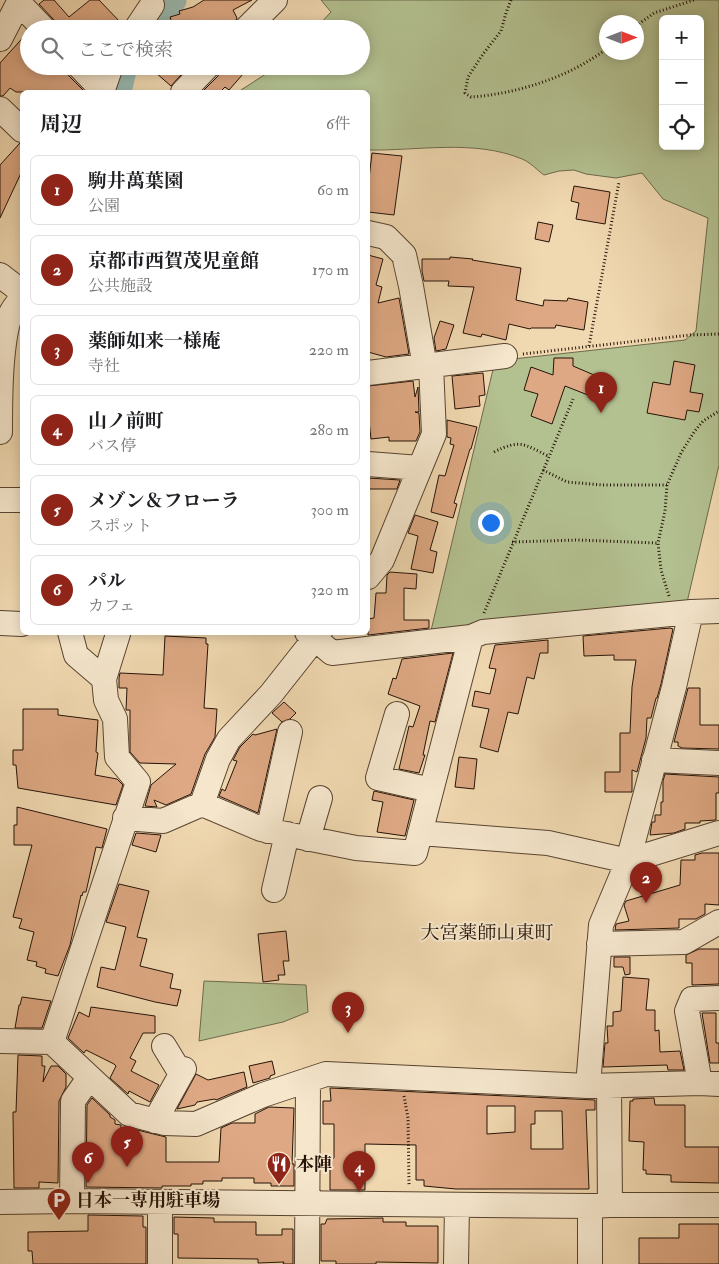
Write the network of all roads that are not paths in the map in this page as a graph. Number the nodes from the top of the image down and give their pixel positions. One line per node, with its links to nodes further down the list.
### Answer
1 (275, 0): 6 (street)
2 (20, 1): 4 (street); 7 (street)
3 (152, 5): 5 (street)
4 (36, 20)
5 (142, 20)
6 (255, 20)
7 (0, 40)
8 (87, 75): 11 (street)
9 (108, 75): 12 (street)
10 (199, 75): 13 (street)
11 (101, 90)
12 (104, 90)
13 (185, 90)
14 (0, 109): 15 (street)
15 (20, 128)
16 (370, 233): 19 (street)
17 (13, 288): 21 (street)
18 (505, 356): 19 (street)
19 (428, 366): 20 (street); 23 (street)
20 (370, 373)
21 (0, 432)
22 (370, 464): 23 (street)
23 (420, 468): 26 (street)
24 (0, 500): 25 (street)
25 (20, 500)
26 (370, 575)
27 (719, 611): 28 (street)
28 (682, 612): 34 (street); 38 (street)
29 (0, 623): 30 (street)
30 (20, 624)
31 (71, 635): 35 (street)
32 (118, 635): 35 (street)
33 (314, 635): 34 (street); 42 (street)
34 (473, 637): 40 (street)
35 (104, 679): 43 (street)
36 (397, 714): 40 (street)
37 (290, 732): 46 (street)
38 (654, 760): 39 (street); 47 (street)
39 (719, 763)
40 (431, 790): 45 (street)
41 (320, 798): 46 (street)
42 (202, 804): 43 (street); 46 (street)
43 (126, 818): 53 (street)
44 (719, 833): 47 (street)
45 (420, 834): 46 (street); 47 (street)
46 (288, 835): 48 (street)
47 (628, 861): 50 (street)
48 (274, 890)
49 (719, 922): 50 (street)
50 (599, 944): 58 (street)
51 (719, 998): 57 (street)
52 (0, 1040): 53 (street)
53 (52, 1042): 55 (street)
54 (164, 1046): 59 (street)
55 (89, 1078): 59 (street); 60 (street)
56 (308, 1080): 58 (street); 59 (street); 63 (street)
57 (709, 1083): 58 (street)
58 (598, 1086): 66 (street)
59 (154, 1121)
60 (72, 1201): 61 (street); 62 (street)
61 (0, 1202)
62 (160, 1202): 63 (street); 67 (street)
63 (308, 1204): 64 (street); 68 (street)
64 (457, 1205): 66 (street); 69 (street)
65 (719, 1205): 66 (street)
66 (600, 1206): 70 (street)
67 (160, 1264)
68 (308, 1264)
69 (456, 1264)
70 (590, 1264)

